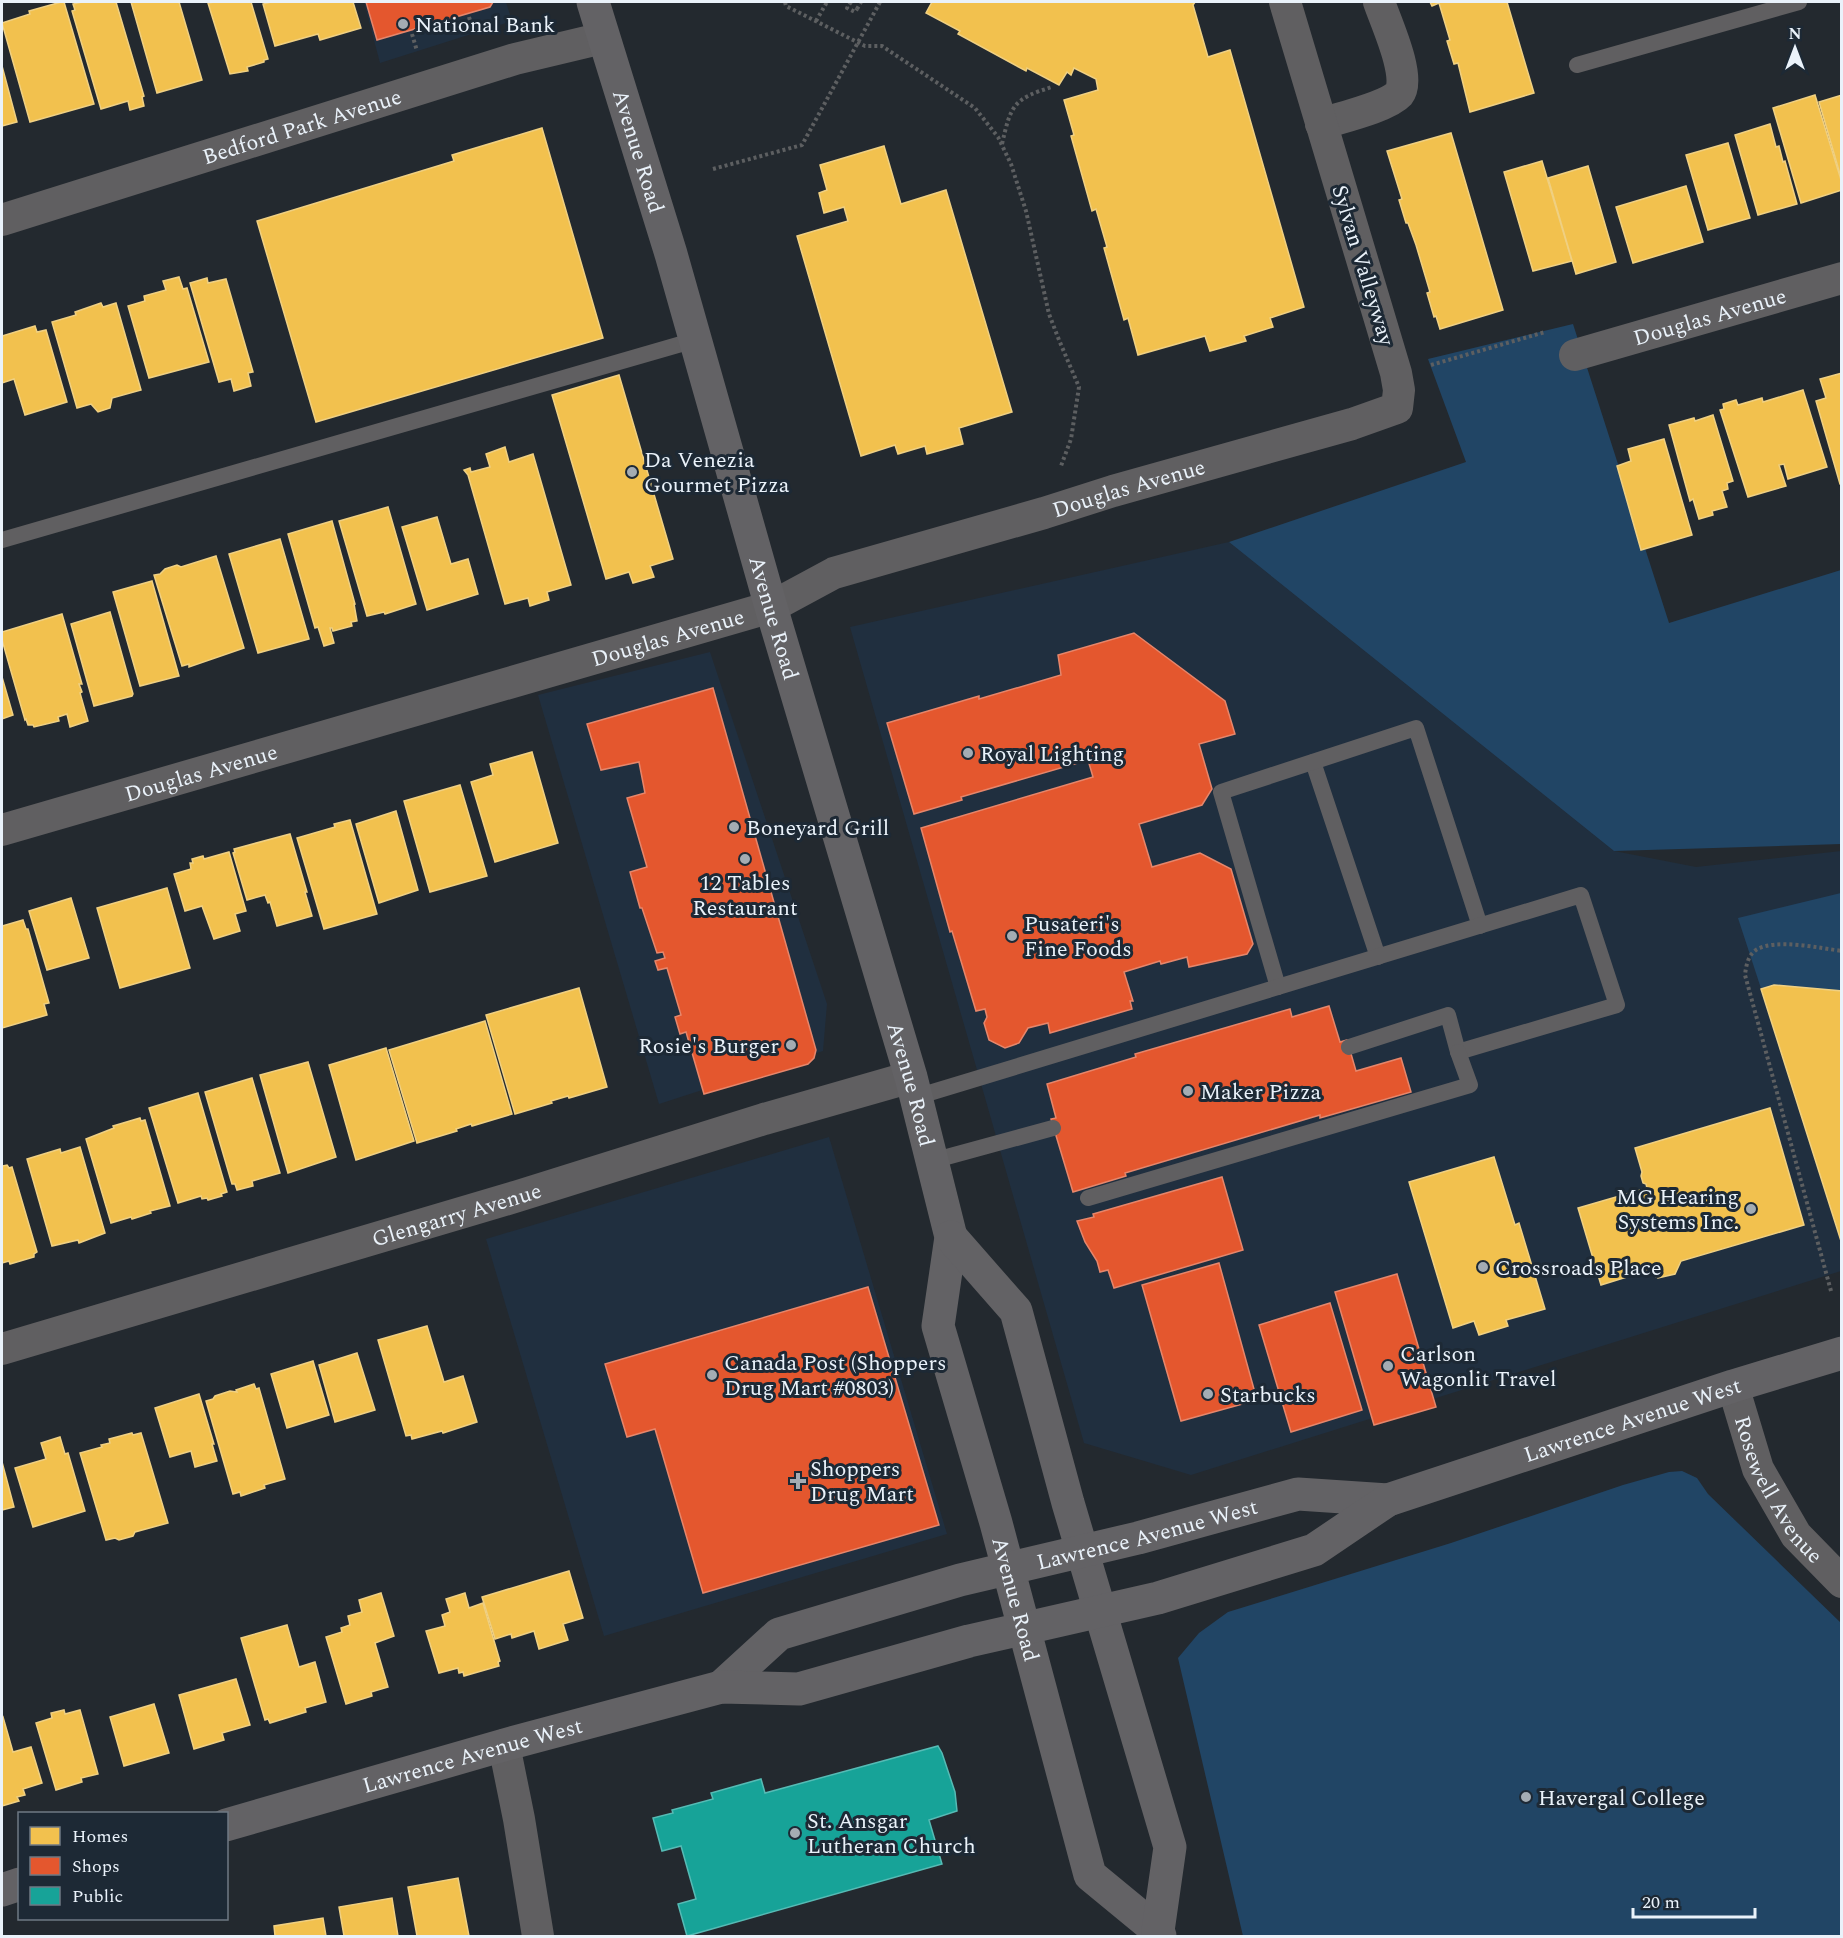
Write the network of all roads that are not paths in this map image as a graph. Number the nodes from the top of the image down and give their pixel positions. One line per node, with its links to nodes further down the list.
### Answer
1 (592, 2): 5 (main road, Avenue Road)
2 (1285, 2): 7 (street, Sylvan Valleyway)
3 (1379, 2): 7 (street)
4 (1798, 2): 6 (lane)
5 (603, 38): 8 (street, Bedford Park Avenue); 10 (main road, Avenue Road)
6 (1577, 65)
7 (1321, 124): 12 (street, Sylvan Valleyway)
8 (2, 220)
9 (1842, 278): 11 (street, Douglas Avenue)
10 (695, 340): 13 (lane); 14 (main road, Avenue Road)
11 (1575, 355)
12 (1397, 408): 14 (street, Douglas Avenue)
13 (2, 540)
14 (771, 607): 16 (street, Douglas Avenue); 22 (main road, Avenue Road)
15 (1313, 762): 17 (lane); 18 (lane); 19 (lane)
16 (2, 830)
17 (1480, 926): 18 (lane); 21 (lane)
18 (1378, 957): 19 (lane)
19 (1278, 987): 22 (lane)
20 (1349, 1047): 21 (lane)
21 (1458, 1052): 25 (lane)
22 (913, 1087): 24 (main road, Avenue Road); 27 (street, Glengarry Avenue)
23 (1053, 1128): 24 (lane)
24 (932, 1161): 26 (main road, Avenue Road)
25 (1088, 1198)
26 (951, 1237): 31 (main road, Avenue Road); 32 (main road, Avenue Road)
27 (2, 1349)
28 (1842, 1353): 29 (main road, Lawrence Avenue West)
29 (1733, 1386): 30 (main road, Lawrence Avenue West); 33 (street, Rosewell Avenue)
30 (1388, 1500): 31 (main road, Lawrence Avenue West); 34 (main road, Lawrence Avenue West)
31 (1082, 1551): 32 (main road, Lawrence Avenue West); 34 (main road, Avenue Road)
32 (1008, 1569): 35 (main road, Avenue Road); 36 (main road, Lawrence Avenue West)
33 (1842, 1582)
34 (1100, 1612): 35 (main road, Lawrence Avenue West); 41 (main road, Avenue Road)
35 (1024, 1628): 36 (main road, Lawrence Avenue West); 41 (main road, Avenue Road)
36 (721, 1687): 37 (main road, Lawrence Avenue West)
37 (504, 1745): 38 (main road, Lawrence Avenue West); 42 (street)
38 (228, 1824)
39 (18, 1885): 40 (main road)
40 (2, 1890)
41 (1159, 1934)
42 (538, 1936)

